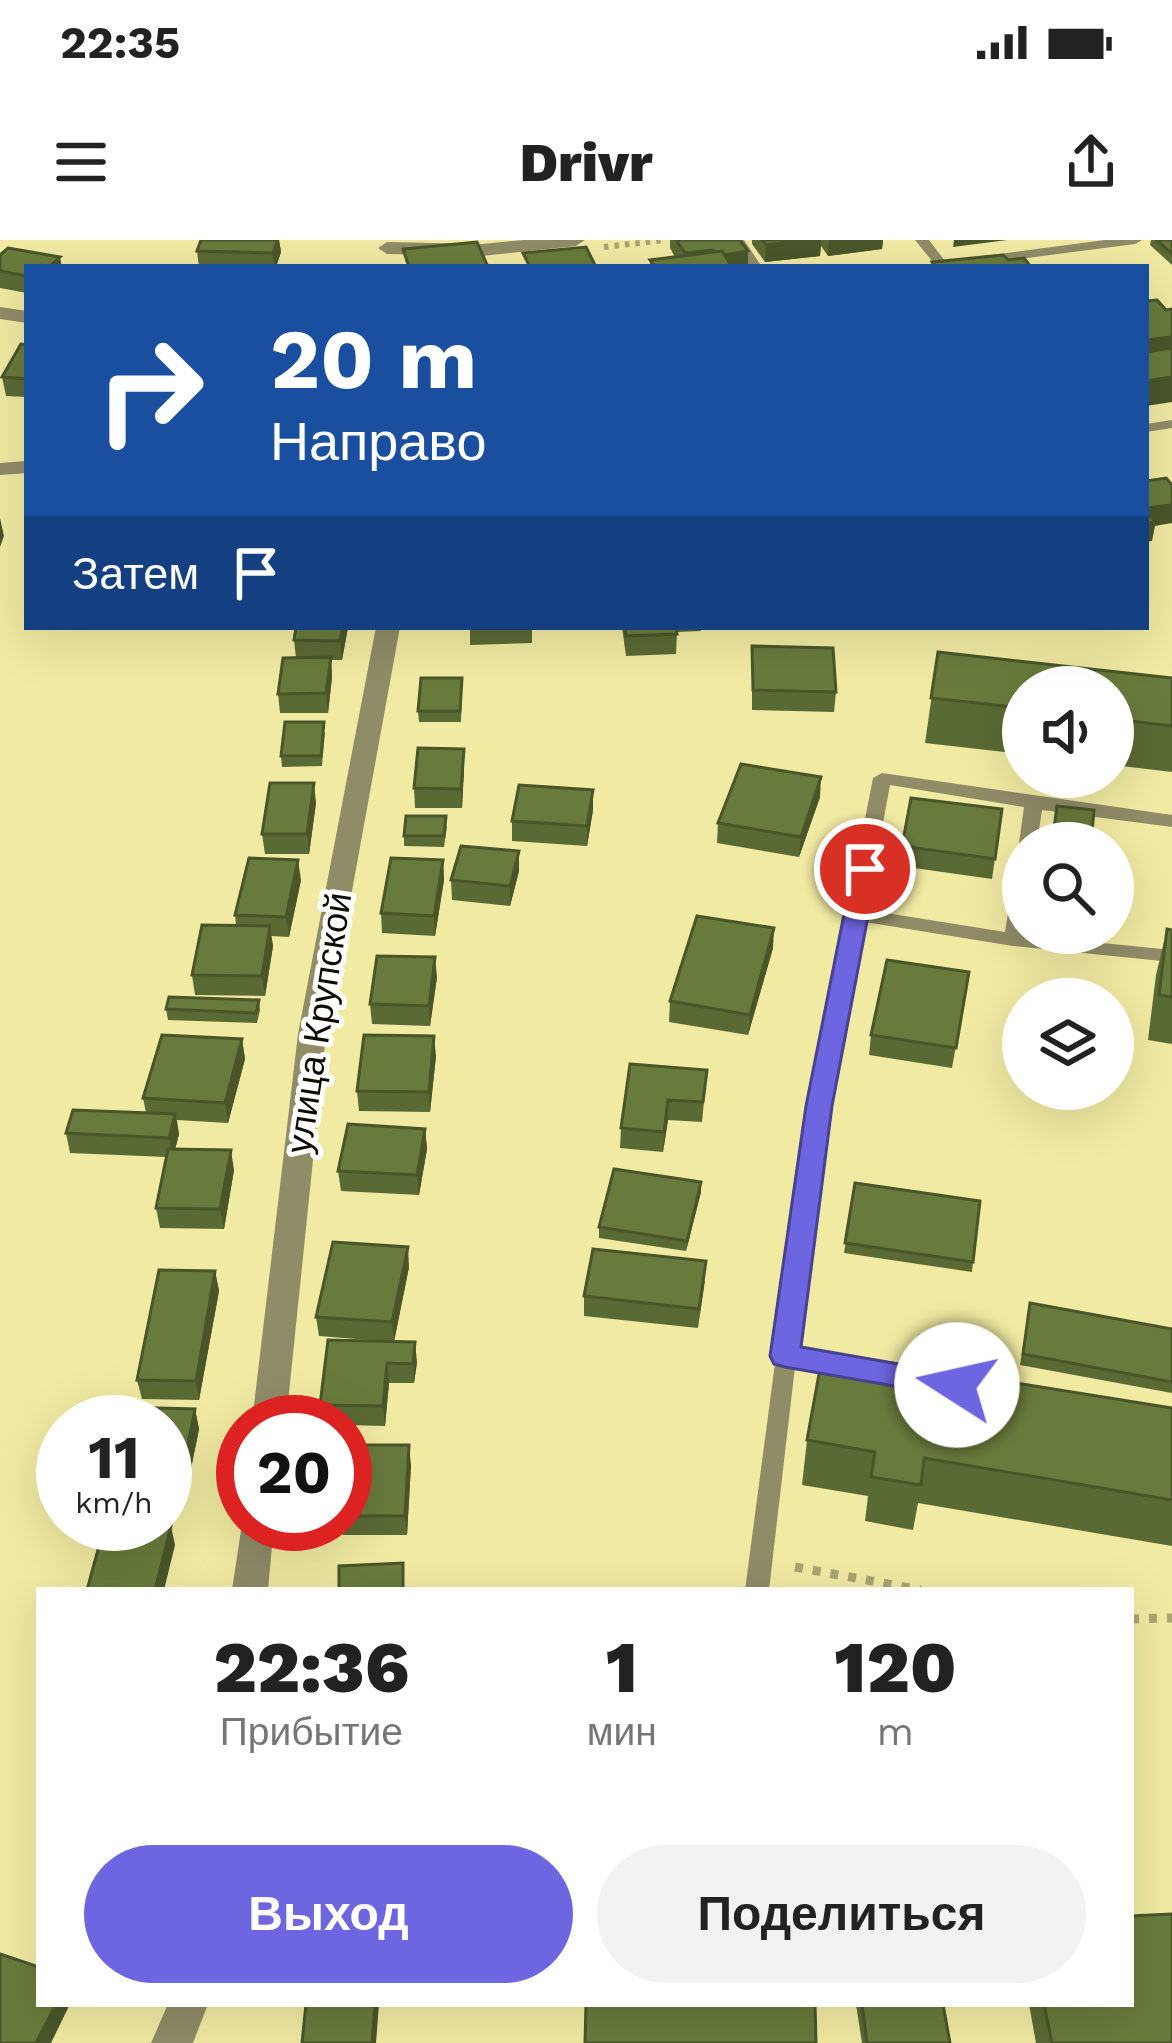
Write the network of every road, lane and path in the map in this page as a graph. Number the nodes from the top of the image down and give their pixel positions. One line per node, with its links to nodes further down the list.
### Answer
1 (576, 240): 4 (street)
2 (922, 240): 5 (lane)
3 (1135, 240): 6 (lane)
4 (384, 244)
5 (940, 264)
6 (957, 264)
7 (387, 630): 17 (street, улица Крупской)
8 (1034, 802): 9 (lane); 10 (lane); 11 (lane)
9 (1172, 821)
10 (1031, 822)
11 (857, 914): 12 (lane); 15 (lane)
12 (1002, 938)
13 (1134, 952): 14 (lane)
14 (1172, 956)
15 (785, 1356): 16 (lane); 19 (lane)
16 (876, 1371)
17 (271, 1395)
18 (254, 1551): 20 (street)
19 (758, 1561): 21 (lane); 22 (path)
20 (250, 1587)
21 (757, 1587)
22 (904, 1587)
23 (1172, 1618): 24 (path)
24 (1134, 1619)
25 (187, 2007): 26 (street)
26 (172, 2043)

